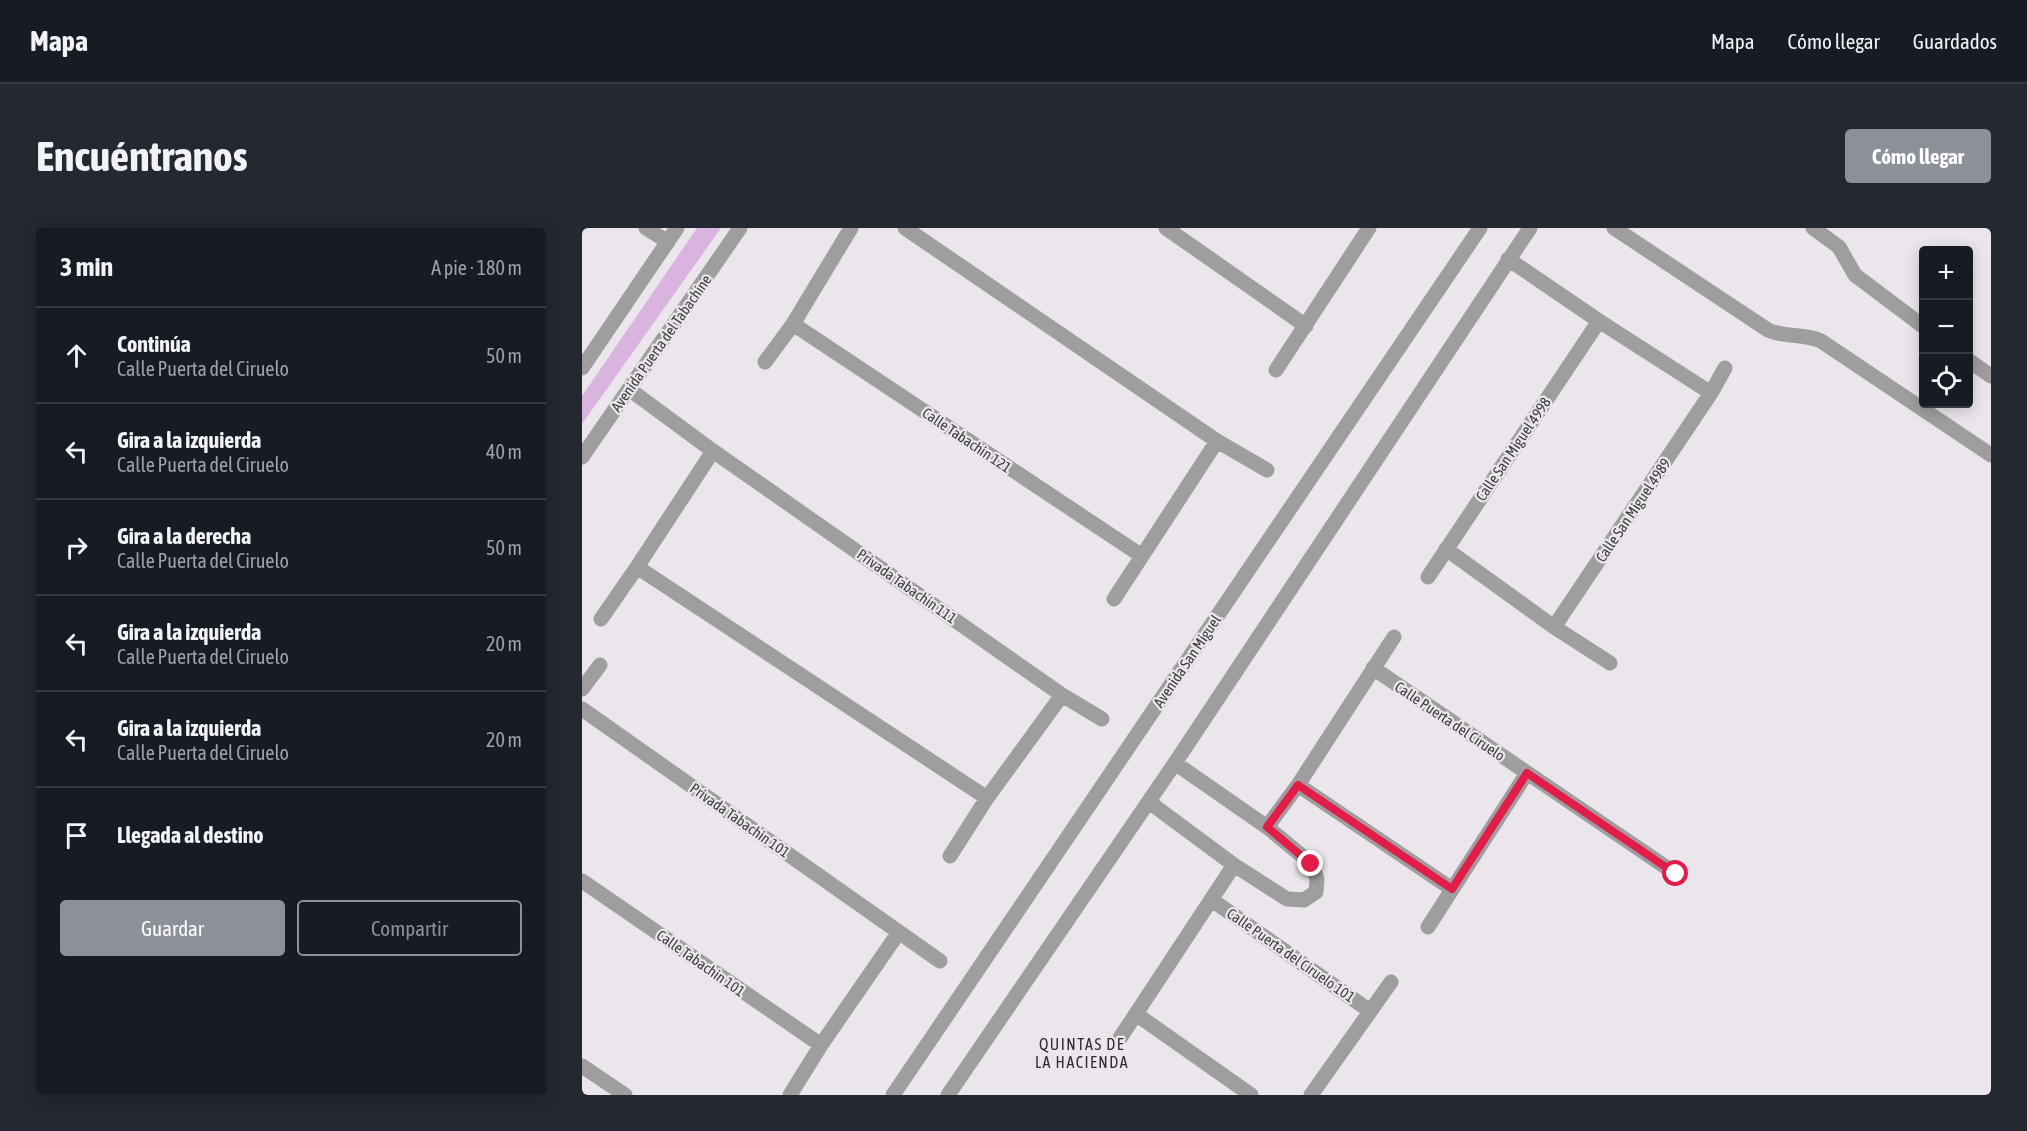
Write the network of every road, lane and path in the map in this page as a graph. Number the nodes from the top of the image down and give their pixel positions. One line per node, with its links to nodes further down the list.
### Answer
1 (646, 228): 12 (street)
2 (677, 228): 12 (street)
3 (740, 228): 25 (street, Avenida Puerta del Tabachine)
4 (851, 228): 15 (street)
5 (905, 228): 27 (street)
6 (1166, 228): 17 (street)
7 (1369, 228): 17 (street)
8 (1480, 228): 70 (street, Avenida San Miguel)
9 (1530, 228): 13 (street)
10 (1614, 228): 29 (street)
11 (1813, 228): 16 (street)
12 (668, 242): 18 (street)
13 (1508, 259): 14 (street); 47 (street)
14 (1599, 321): 26 (street); 32 (street, Calle San Miguel 4998)
15 (793, 324): 19 (street); 33 (street, Calle Tabachin 121)
16 (1919, 324)
17 (1306, 326): 23 (street)
18 (587, 351): 21 (street)
19 (765, 362)
20 (1973, 363): 24 (street)
21 (582, 368)
22 (1725, 368): 26 (street, Calle San Miguel 4989)
23 (1276, 370)
24 (1991, 376)
25 (629, 389): 28 (street, Privada Tabachin 111); 30 (street, Avenida Puerta del Tabachine)
26 (1712, 393): 38 (street, Calle San Miguel 4989)
27 (1217, 441): 31 (street); 33 (street)
28 (713, 451): 34 (street); 44 (street, Privada Tabachin 111)
29 (1991, 455)
30 (582, 458)
31 (1267, 470)
32 (1446, 549): 35 (street, Calle San Miguel 4998); 38 (street)
33 (1142, 556): 36 (street)
34 (637, 567): 37 (street); 50 (street)
35 (1428, 577)
36 (1114, 599)
37 (601, 619)
38 (1554, 627): 40 (street)
39 (1394, 637): 42 (street)
40 (1610, 663)
41 (600, 665): 43 (street)
42 (1373, 668): 48 (street, Calle Puerta del Ciruelo); 49 (street)
43 (582, 689)
44 (1062, 695): 46 (street, Privada Tabachin 111); 50 (street)
45 (582, 709): 60 (street, Privada Tabachin 101)
46 (1102, 719)
47 (1175, 763): 51 (street); 52 (street)
48 (1527, 773): 55 (street, Calle Puerta del Ciruelo); 57 (street)
49 (1298, 785): 52 (street); 57 (street)
50 (987, 798): 53 (street)
51 (1149, 802): 54 (street); 71 (street)
52 (1267, 827): 54 (street)
53 (950, 856)
54 (1233, 865): 58 (street)
55 (1676, 874)
56 (582, 881): 66 (street, Calle Tabachin 101)
57 (1452, 889): 59 (street)
58 (1212, 900): 63 (street, Calle Puerta del Ciruelo 101); 64 (street)
59 (1428, 927)
60 (899, 932): 61 (street, Privada Tabachin 101); 66 (street)
61 (940, 961)
62 (1390, 982): 63 (street, Calle Puerta del Ciruelo 101)
63 (1370, 1011): 73 (street, Calle Puerta del Ciruelo 101)
64 (1136, 1014): 65 (street); 72 (street)
65 (1120, 1038)
66 (821, 1046): 69 (street)
67 (582, 1066): 68 (street)
68 (625, 1095)
69 (790, 1095)
70 (893, 1095)
71 (948, 1095)
72 (1251, 1095)
73 (1311, 1095)

